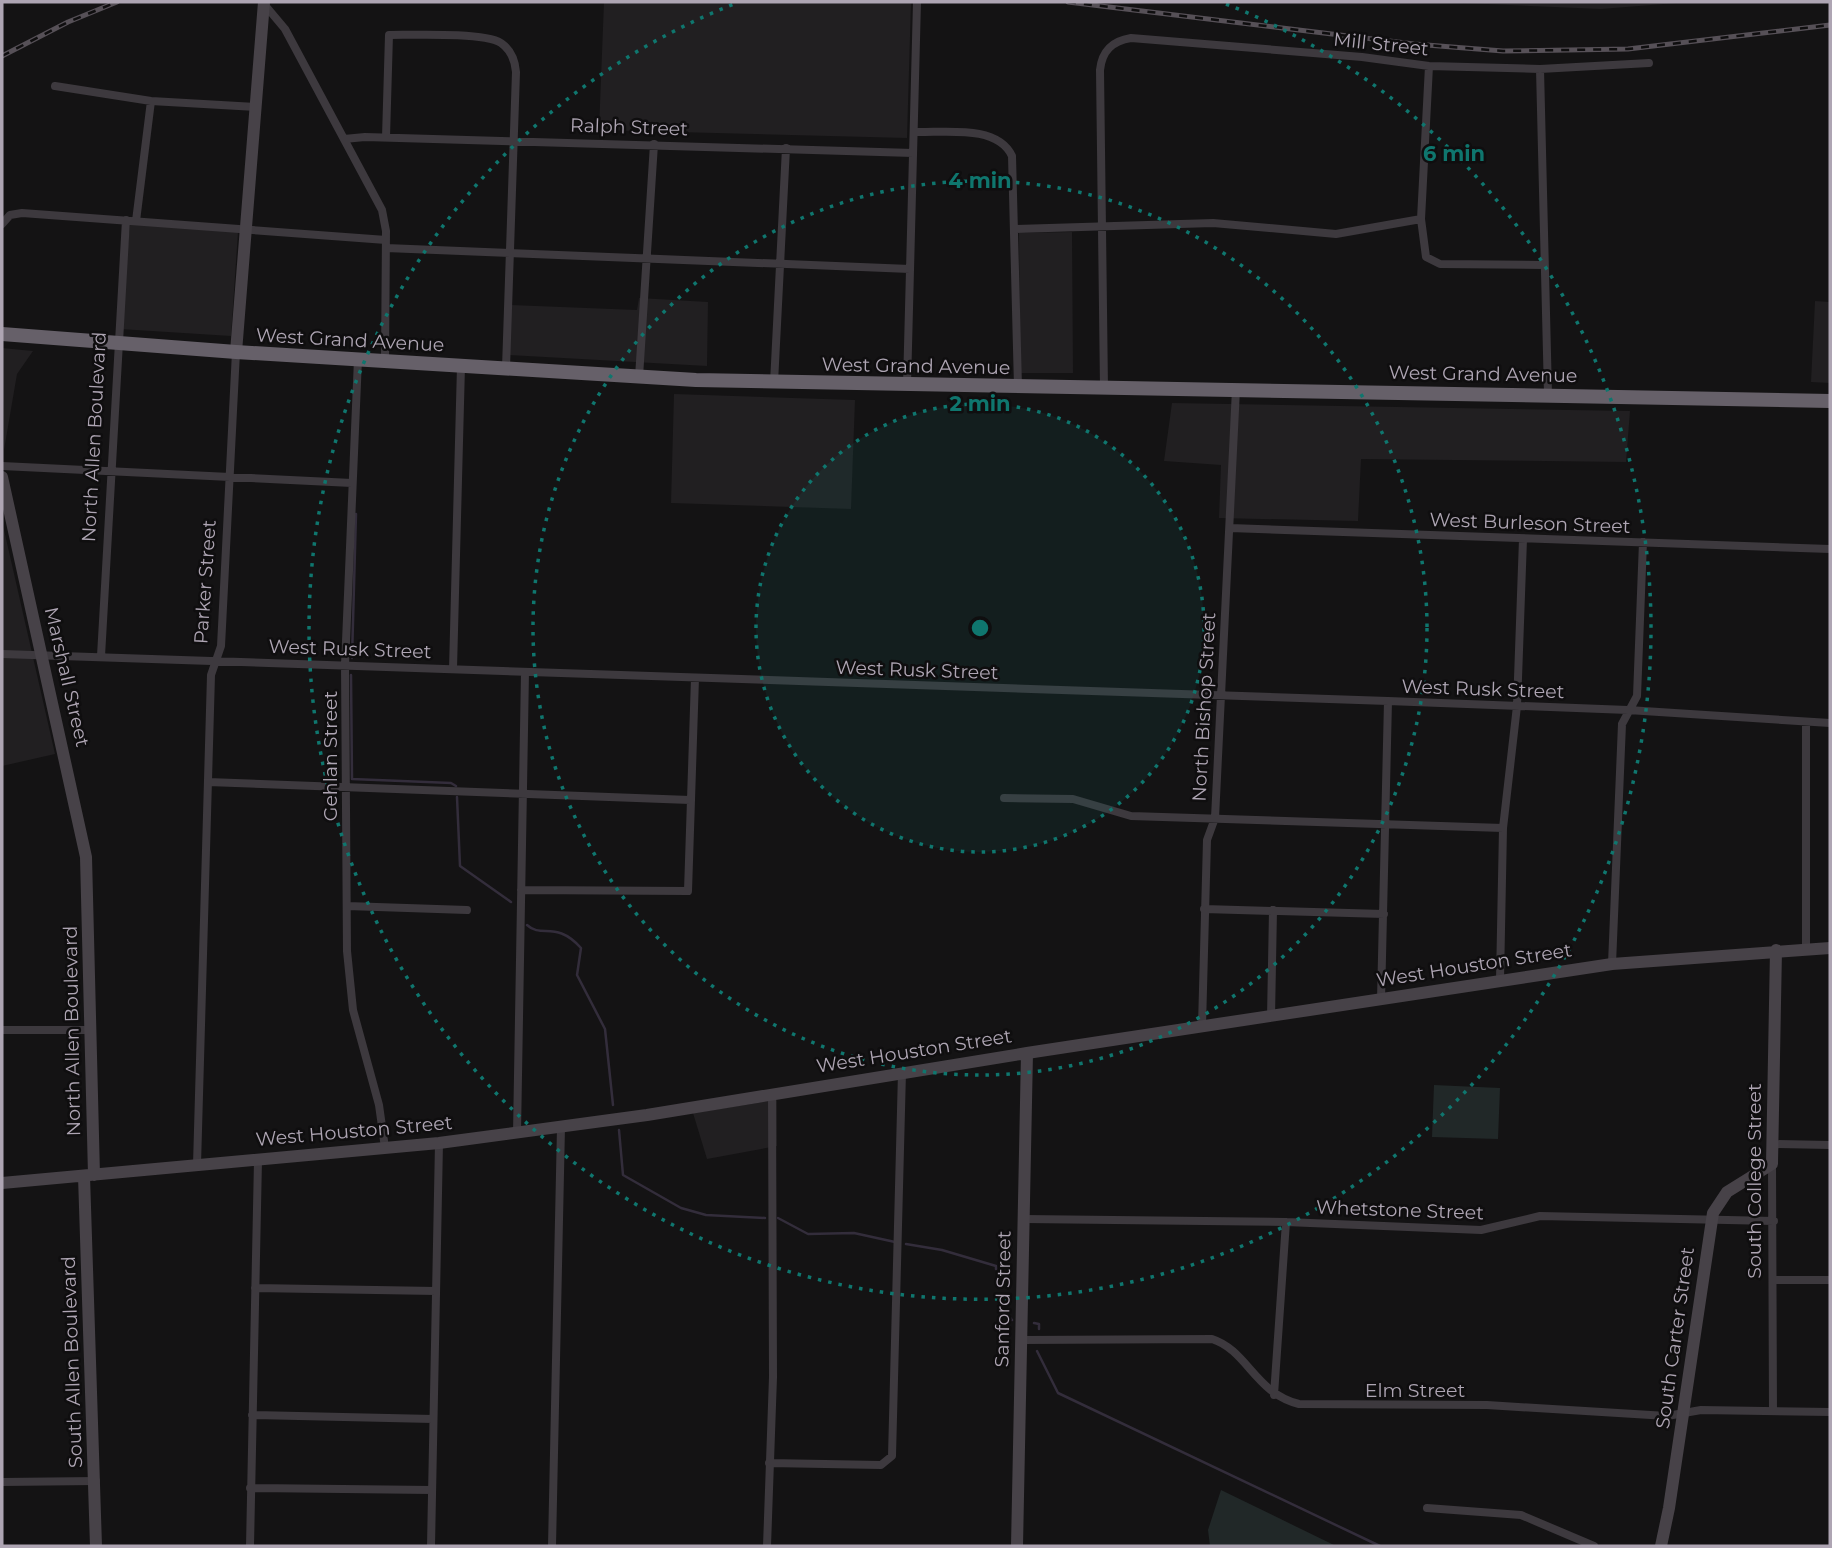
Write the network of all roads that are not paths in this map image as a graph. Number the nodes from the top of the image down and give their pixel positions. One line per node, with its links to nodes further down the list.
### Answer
1 (917, 2): 9 (street)
2 (264, 3): 8 (street, Parker Street); 11 (street)
3 (1649, 63): 5 (street, Mill Street)
4 (1429, 66): 5 (street, Mill Street); 16 (street); 21 (street, Mill Street)
5 (1540, 69): 26 (street)
6 (55, 86): 7 (street)
7 (151, 101): 8 (street); 17 (street, North Allen Boulevard)
8 (256, 107): 19 (street, Parker Street)
9 (914, 132): 15 (street); 20 (street)
10 (386, 137): 11 (street, Ralph Street); 12 (street, Ralph Street); 12 (street)
11 (344, 139): 22 (street)
12 (514, 139): 13 (street, Ralph Street); 23 (street)
13 (654, 144): 14 (street, Ralph Street); 24 (street)
14 (786, 148): 15 (street, Ralph Street); 25 (street)
15 (913, 153): 27 (street)
16 (1421, 219): 21 (street); 26 (street)
17 (131, 221): 18 (street); 19 (street); 29 (street, North Allen Boulevard)
18 (3, 222)
19 (246, 229): 22 (street); 30 (street, Parker Street)
20 (1015, 229): 21 (street); 38 (street)
21 (1102, 229): 39 (street)
22 (386, 244): 23 (street); 32 (street)
23 (510, 255): 24 (street); 34 (street)
24 (646, 260): 25 (street); 35 (street)
25 (780, 264): 27 (street); 36 (street)
26 (1544, 265): 41 (street)
27 (910, 269): 37 (street)
28 (2, 334): 29 (highway, West Grand Avenue)
29 (118, 342): 30 (highway, West Grand Avenue); 44 (street, North Allen Boulevard)
30 (236, 352): 31 (highway, West Grand Avenue); 46 (street, Parker Street)
31 (358, 359): 32 (highway, West Grand Avenue); 47 (street, Gehlan Street)
32 (385, 361): 33 (highway, West Grand Avenue)
33 (461, 366): 34 (highway, West Grand Avenue); 57 (street)
34 (506, 368): 35 (highway, West Grand Avenue)
35 (639, 377): 36 (highway, West Grand Avenue)
36 (774, 383): 37 (highway, West Grand Avenue)
37 (907, 385): 38 (highway, West Grand Avenue)
38 (1018, 387): 39 (highway, West Grand Avenue)
39 (1104, 388): 40 (highway, West Grand Avenue)
40 (1236, 389): 41 (highway, West Grand Avenue); 48 (street, North Bishop Street)
41 (1548, 394): 42 (highway, West Grand Avenue)
42 (1830, 401)
43 (2, 466): 44 (street)
44 (111, 473): 46 (street); 54 (street, North Allen Boulevard)
45 (2, 477): 53 (street, Marshall Street)
46 (231, 477): 47 (street); 55 (street, Parker Street)
47 (352, 483): 56 (street, Gehlan Street)
48 (1230, 528): 49 (street, West Burleson Street); 60 (street, North Bishop Street)
49 (1522, 539): 50 (street, West Burleson Street); 62 (street)
50 (1643, 542): 51 (street, West Burleson Street); 63 (street)
51 (1830, 549)
52 (2, 654): 53 (street, West Rusk Street)
53 (44, 656): 54 (street, West Rusk Street); 74 (street, Marshall Street)
54 (101, 656): 55 (street, West Rusk Street)
55 (217, 660): 56 (street, West Rusk Street); 66 (street, Parker Street)
56 (345, 665): 57 (street, West Rusk Street); 67 (street, Gehlan Street)
57 (453, 669): 58 (street, West Rusk Street)
58 (525, 672): 59 (street, West Rusk Street); 68 (street)
59 (695, 678): 60 (street, West Rusk Street); 70 (street)
60 (1219, 696): 61 (street, West Rusk Street); 71 (street, North Bishop Street)
61 (1388, 701): 62 (street, West Rusk Street); 72 (street)
62 (1517, 706): 63 (street, West Rusk Street); 73 (street)
63 (1628, 710): 64 (street, West Rusk Street); 84 (street)
64 (1806, 722): 65 (street, West Rusk Street); 81 (street)
65 (1830, 723)
66 (208, 782): 67 (street); 102 (street, Parker Street)
67 (346, 788): 68 (street); 76 (street, Gehlan Street)
68 (523, 794): 70 (street); 75 (street)
69 (1004, 798): 71 (street)
70 (690, 800): 75 (street)
71 (1215, 818): 72 (street); 77 (street, North Bishop Street)
72 (1386, 824): 73 (street); 80 (street)
73 (1503, 828): 85 (street)
74 (88, 886): 90 (street, North Allen Boulevard)
75 (521, 890): 95 (street)
76 (346, 906): 79 (street); 99 (street, Gehlan Street)
77 (1204, 909): 78 (street); 88 (street, North Bishop Street)
78 (1273, 910): 80 (street); 87 (street)
79 (467, 911)
80 (1384, 914): 86 (street)
81 (1806, 948): 82 (street, West Houston Street); 83 (street, West Houston Street)
82 (1830, 948)
83 (1776, 950): 84 (street, West Houston Street); 97 (street, South College Street)
84 (1612, 964): 85 (street, West Houston Street)
85 (1500, 980): 86 (street, West Houston Street)
86 (1381, 1000): 87 (street, West Houston Street)
87 (1271, 1017): 88 (street, West Houston Street)
88 (1202, 1026): 91 (street, West Houston Street)
89 (2, 1030): 90 (street)
90 (90, 1030): 103 (street, North Allen Boulevard)
91 (1027, 1053): 92 (street, West Houston Street); 105 (street, Sanford Street)
92 (902, 1072): 93 (street, West Houston Street); 120 (street)
93 (772, 1093): 94 (street, West Houston Street); 120 (street)
94 (561, 1127): 95 (street, West Houston Street); 129 (street)
95 (517, 1133): 96 (street, West Houston Street)
96 (439, 1143): 99 (street, West Houston Street); 112 (street)
97 (1772, 1144): 98 (street); 101 (street, South College Street)
98 (1830, 1145)
99 (385, 1148): 100 (street, West Houston Street)
100 (258, 1160): 102 (street, West Houston Street); 111 (street)
101 (1772, 1164): 106 (street, South Carter Street); 107 (street, South College Street)
102 (197, 1165): 103 (street, West Houston Street)
103 (89, 1176): 104 (street, West Houston Street); 121 (street, South Allen Boulevard)
104 (2, 1182)
105 (1024, 1219): 108 (street, Whetstone Street); 113 (street, Sanford Street)
106 (1712, 1220): 107 (street, Whetstone Street); 108 (street, Whetstone Street); 117 (street, South Carter Street)
107 (1773, 1221): 109 (street, South College Street)
108 (1286, 1222): 114 (street)
109 (1773, 1280): 110 (street); 115 (street, South College Street)
110 (1830, 1280)
111 (255, 1288): 112 (street); 118 (street)
112 (436, 1291): 119 (street)
113 (1022, 1340): 114 (street); 131 (street, Sanford Street)
114 (1274, 1395): 117 (street, Elm Street)
115 (1773, 1411): 116 (street, Elm Street); 117 (street, Elm Street)
116 (1830, 1412)
117 (1684, 1413): 133 (street, South Carter Street)
118 (252, 1415): 119 (street); 123 (street)
119 (433, 1419): 124 (street)
120 (769, 1463): 130 (street)
121 (96, 1481): 122 (street); 126 (street, South Allen Boulevard)
122 (2, 1482)
123 (250, 1488): 124 (street); 127 (street)
124 (432, 1490): 128 (street)
125 (1427, 1508): 132 (street)
126 (96, 1546)
127 (250, 1546)
128 (432, 1546)
129 (552, 1546)
130 (767, 1546)
131 (1017, 1546)
132 (1594, 1546)
133 (1661, 1546)

